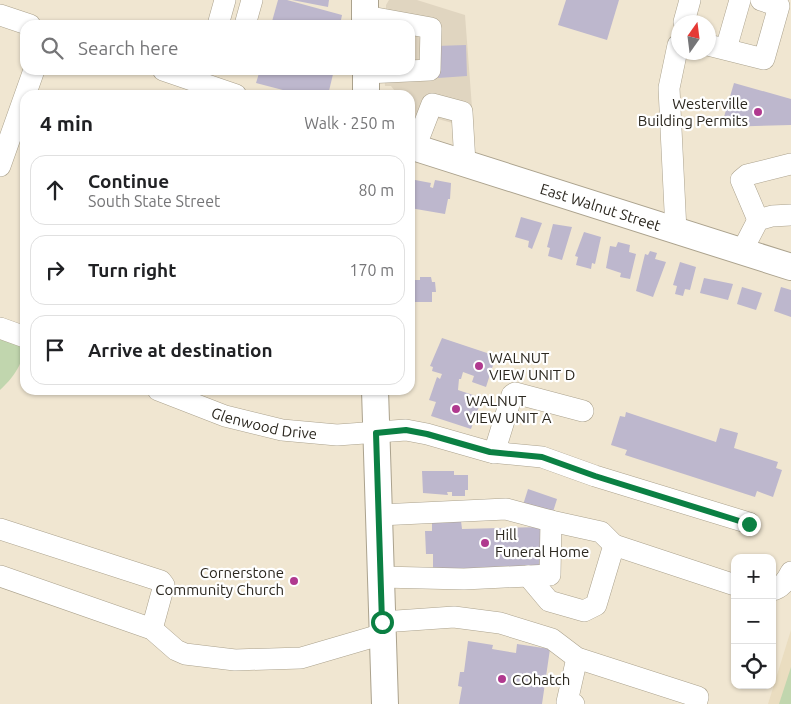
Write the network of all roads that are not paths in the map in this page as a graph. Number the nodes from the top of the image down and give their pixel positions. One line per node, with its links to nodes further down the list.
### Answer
1 (225, 0): 9 (street)
2 (252, 0): 10 (street)
3 (690, 0): 8 (street)
4 (740, 0): 14 (street)
5 (761, 0): 14 (street)
6 (365, 14): 11 (street)
7 (0, 15): 12 (street)
8 (686, 15)
9 (219, 20)
10 (246, 20)
11 (393, 20)
12 (20, 22)
13 (415, 25): 16 (street)
14 (717, 47)
15 (675, 60): 34 (street)
16 (430, 70): 17 (street); 25 (street)
17 (415, 72)
18 (32, 75): 23 (street)
19 (193, 75): 21 (street)
20 (394, 75): 22 (street)
21 (217, 79): 24 (street)
22 (366, 79)
23 (26, 90)
24 (230, 90)
25 (432, 104): 27 (street); 30 (street)
26 (20, 107): 29 (street)
27 (415, 141)
28 (415, 148): 30 (main road, East Walnut Street)
29 (2, 155)
30 (465, 163): 34 (main road, East Walnut Street)
31 (791, 164): 33 (street)
32 (791, 215): 33 (street)
33 (758, 220): 35 (street)
34 (676, 231): 35 (main road, East Walnut Street)
35 (742, 251): 36 (main road, East Walnut Street)
36 (791, 267)
37 (0, 328): 38 (street)
38 (20, 334)
39 (171, 395): 42 (street, Glenwood Drive)
40 (375, 395): 42 (main road)
41 (583, 411): 43 (street)
42 (376, 433): 43 (street, Glenwood Drive); 44 (main road)
43 (494, 453): 46 (street, Glenwood Drive)
44 (379, 515): 45 (street); 52 (main road)
45 (552, 520): 48 (street); 51 (street)
46 (749, 524)
47 (0, 529): 56 (street)
48 (614, 545): 51 (street); 53 (street)
49 (791, 572): 54 (street)
50 (0, 576): 56 (street)
51 (528, 576): 52 (street)
52 (381, 577): 55 (main road)
53 (731, 584)
54 (776, 590)
55 (383, 628): 56 (street); 57 (street); 58 (main road)
56 (152, 629)
57 (577, 658): 59 (street); 60 (street)
58 (385, 704)
59 (574, 704)
60 (696, 704)

